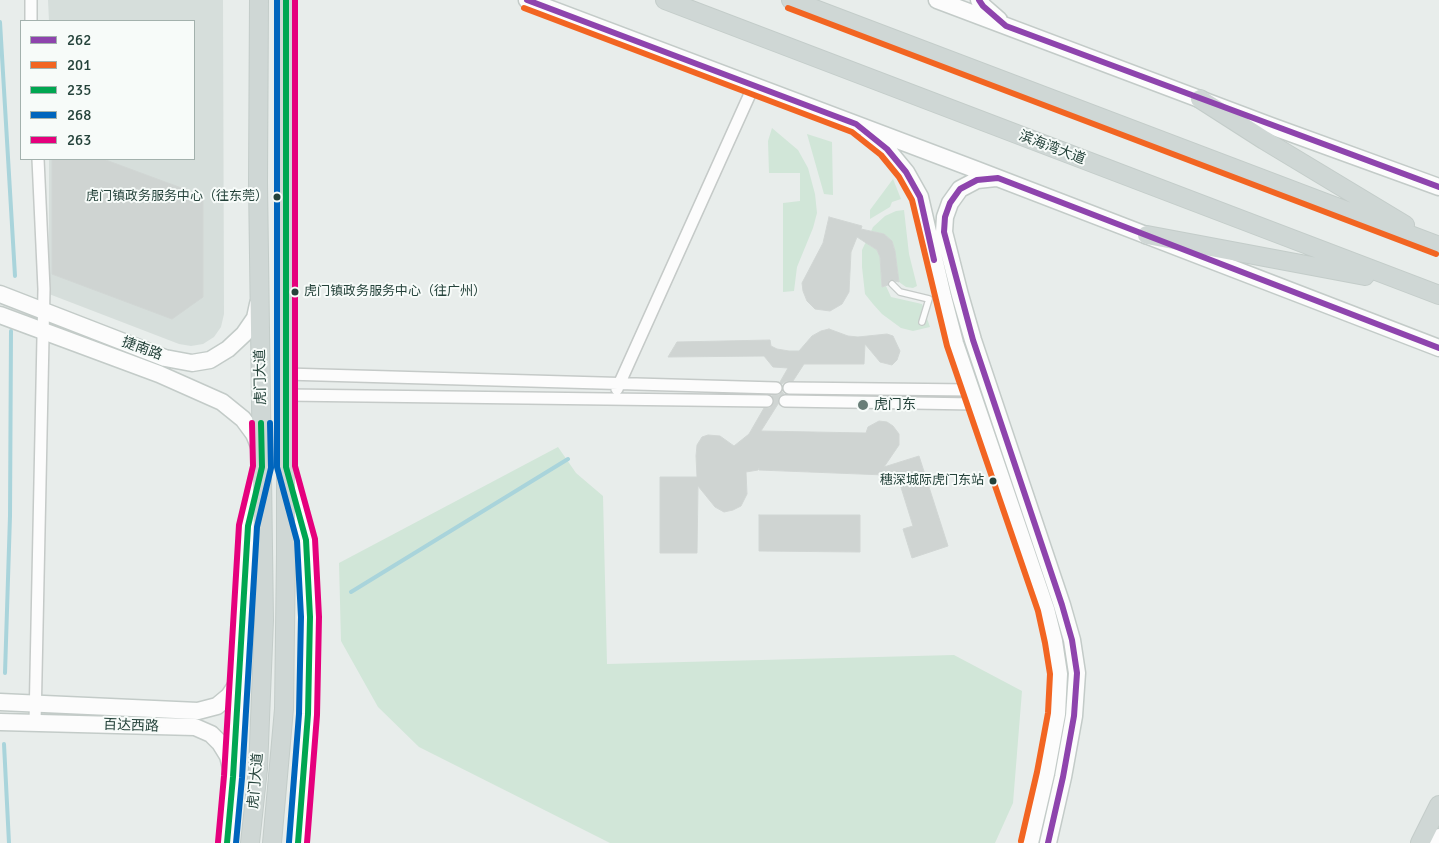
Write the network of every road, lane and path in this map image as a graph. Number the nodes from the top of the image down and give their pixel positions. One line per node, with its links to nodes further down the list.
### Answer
1 (30, 0): 10 (street)
2 (286, 0): 12 (main road, 虎门大道)
3 (294, 0): 12 (main road)
4 (527, 0): 13 (main road)
5 (665, 0): 22 (main road, 滨海湾大道)
6 (791, 0): 20 (main road)
7 (937, 0): 11 (main road)
8 (979, 0): 11 (main road)
9 (257, 4): 25 (main road, 虎门大道)
10 (32, 20)
11 (1006, 26): 14 (main road)
12 (286, 29): 31 (main road, 虎门大道)
13 (754, 85): 15 (main road); 32 (street)
14 (1200, 99): 18 (main road); 20 (main road)
15 (856, 124): 17 (main road); 36 (main road)
16 (38, 160): 26 (street)
17 (998, 178): 19 (main road); 55 (main road)
18 (1439, 187)
19 (1147, 235): 22 (main road); 30 (main road)
20 (1439, 246)
21 (892, 284): 28 (lane)
22 (1410, 284): 24 (main road, 滨海湾大道)
23 (0, 294): 26 (main road, 捷南路)
24 (1439, 295)
25 (260, 299): 26 (main road, 捷南路); 40 (main road, 虎门大道)
26 (43, 311): 29 (street)
27 (0, 315): 29 (main road, 捷南路)
28 (922, 322)
29 (43, 331): 40 (main road, 捷南路); 44 (street)
30 (1439, 348)
31 (286, 374): 32 (street); 35 (main road, 虎门大道)
32 (619, 383): 33 (street); 37 (street)
33 (776, 388)
34 (789, 388): 36 (street)
35 (286, 395): 37 (street); 41 (main road, 虎门大道)
36 (974, 397): 39 (street); 54 (main road)
37 (612, 398): 38 (street)
38 (767, 401)
39 (785, 401)
40 (262, 460): 42 (main road); 51 (main road, 虎门大道)
41 (286, 467): 52 (main road, 虎门大道); 53 (main road)
42 (239, 682): 44 (main road, 百达西路); 47 (main road)
43 (0, 702): 44 (main road, 百达西路)
44 (35, 703): 46 (street)
45 (0, 722): 46 (main road, 百达西路)
46 (35, 723): 47 (main road, 百达西路)
47 (233, 777): 50 (main road)
48 (1439, 806): 56 (main road)
49 (1439, 837): 57 (main road)
50 (227, 843)
51 (250, 843)
52 (272, 843)
53 (298, 843)
54 (1030, 843)
55 (1048, 843)
56 (1420, 843)
57 (1436, 843)

